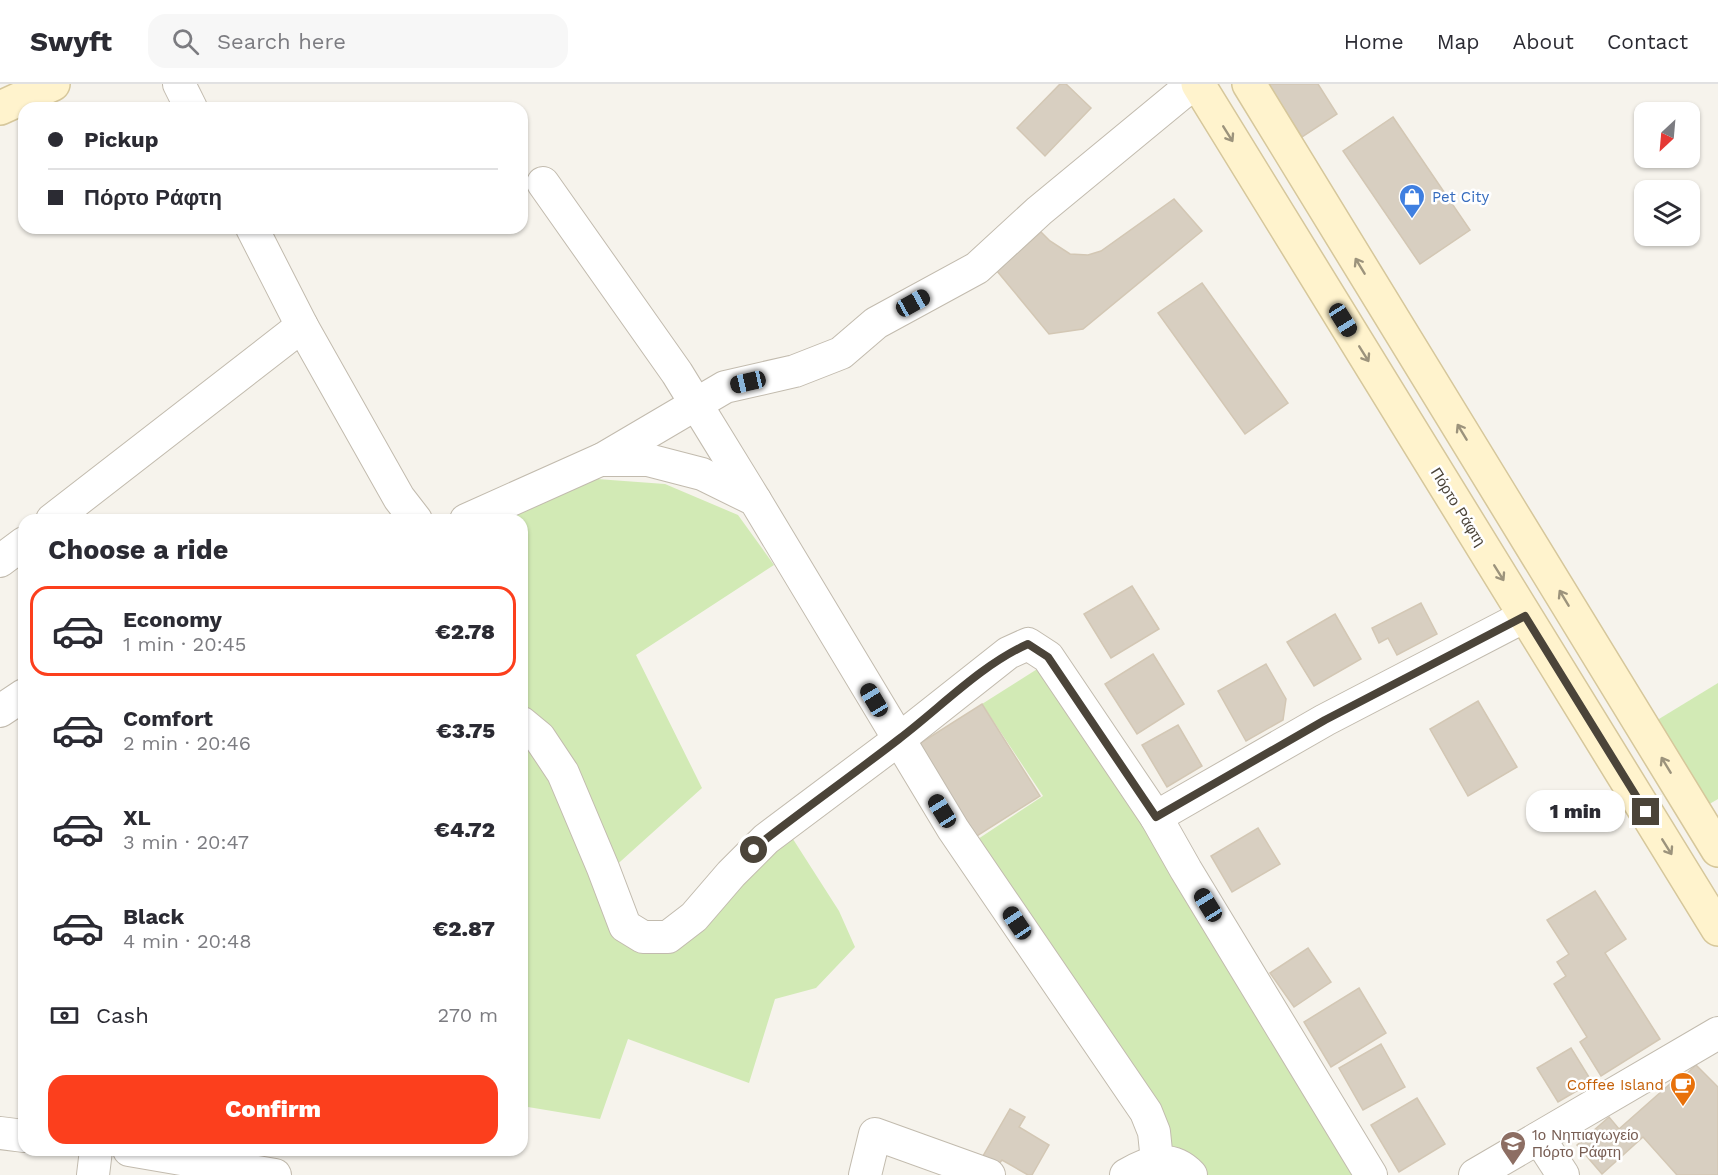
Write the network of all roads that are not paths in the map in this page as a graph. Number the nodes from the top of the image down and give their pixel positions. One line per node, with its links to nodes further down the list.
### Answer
1 (53, 84): 6 (main road)
2 (178, 84): 5 (street)
3 (1196, 84): 10 (street); 18 (main road, Πόρτο Ράφτη, one-way to 18)
4 (1249, 84): 23 (main road, one-way to 4)
5 (188, 102)
6 (0, 108)
7 (543, 183): 10 (street)
8 (255, 234): 9 (street)
9 (302, 326): 13 (street); 14 (street)
10 (696, 404): 11 (street); 12 (street)
11 (600, 460): 12 (street); 15 (street)
12 (755, 500): 22 (street)
13 (60, 514)
14 (411, 514)
15 (479, 514)
16 (18, 548): 17 (street)
17 (0, 561)
18 (1525, 616): 24 (street); 26 (main road, Πόρτο Ράφτη, one-way to 26)
19 (18, 699): 20 (street)
20 (0, 711)
21 (528, 728): 22 (street)
22 (898, 740): 24 (street); 33 (street)
23 (1709, 816): 25 (main road)
24 (1156, 817): 40 (street)
25 (1718, 850)
26 (1718, 929)
27 (1718, 1033): 30 (street)
28 (0, 1133): 29 (street)
29 (18, 1135)
30 (1539, 1138): 41 (street); 42 (street)
31 (95, 1156): 34 (street)
32 (164, 1156): 35 (street)
33 (1157, 1161): 38 (street); 39 (street)
34 (93, 1175)
35 (275, 1175)
36 (865, 1175): 37 (street)
37 (989, 1175)
38 (1126, 1175)
39 (1191, 1175)
40 (1371, 1175)
41 (1475, 1175)
42 (1563, 1175)

